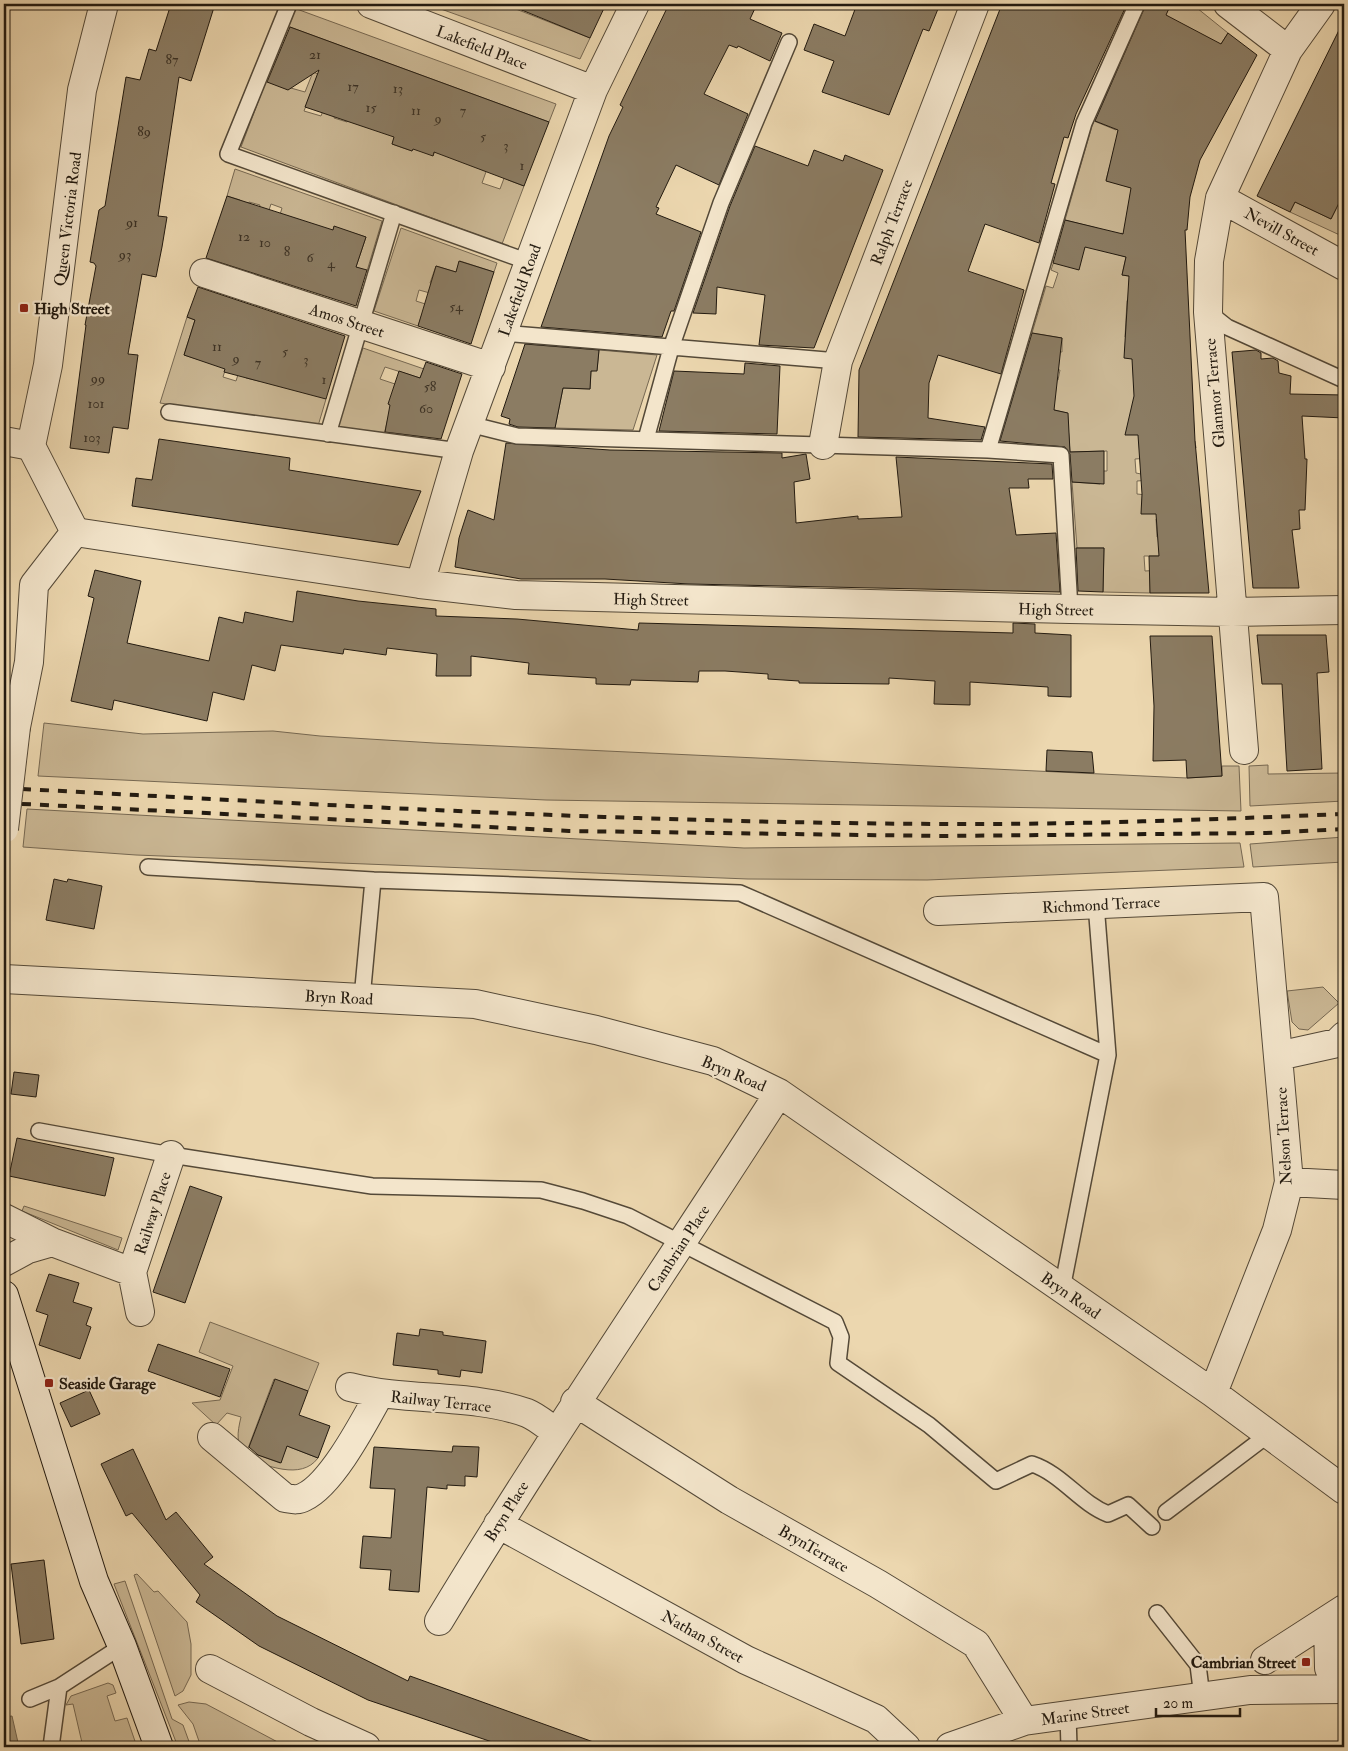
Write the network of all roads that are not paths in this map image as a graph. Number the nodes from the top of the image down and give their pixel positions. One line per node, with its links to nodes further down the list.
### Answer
1 (104, 4): 30 (street, Queen Victoria Road)
2 (289, 4): 13 (lane)
3 (371, 4): 11 (street, Lakefield Place)
4 (635, 4): 11 (street, Lakefield Road)
5 (1137, 4): 31 (lane)
6 (1228, 4): 10 (street)
7 (1321, 4): 10 (street, Glanmor Terrace)
8 (970, 6): 21 (street, Ralph Terrace)
9 (789, 42): 20 (lane)
10 (1288, 50): 12 (street, Glanmor Terrace)
11 (593, 90): 14 (street, Lakefield Road)
12 (1220, 198): 15 (street, Nevill Street); 17 (street, Glanmor Terrace)
13 (394, 213): 14 (lane); 18 (lane)
14 (529, 262): 19 (street, Lakefield Road)
15 (1344, 266)
16 (204, 273): 18 (street, Amos Street)
17 (1208, 312): 23 (lane); 37 (street, Glanmor Terrace)
18 (362, 324): 22 (street, Amos Street); 26 (lane)
19 (503, 333): 20 (lane); 22 (street, Lakefield Road)
20 (671, 348): 21 (lane); 27 (lane)
21 (838, 361): 29 (street, Ralph Terrace)
22 (490, 367): 25 (street, Lakefield Road)
23 (1344, 380)
24 (169, 412): 26 (lane)
25 (470, 424): 27 (lane); 32 (street, Lakefield Road)
26 (328, 434): 32 (lane)
27 (646, 439): 29 (lane)
28 (4, 441): 30 (street)
29 (823, 445): 31 (lane)
30 (31, 446): 33 (street)
31 (988, 450): 35 (lane)
32 (460, 451): 34 (street, Lakefield Road)
33 (74, 532): 34 (street, High Street); 39 (street, bridge)
34 (420, 584): 35 (street, High Street)
35 (1070, 609): 37 (street, High Street)
36 (1344, 610): 37 (street)
37 (1232, 612): 38 (street, Glanmor Terrace)
38 (1244, 750)
39 (4, 829)
40 (148, 868): 41 (lane)
41 (373, 880): 46 (lane); 48 (lane)
42 (1264, 897): 43 (street, Richmond Terrace); 49 (street, Nelson Terrace)
43 (1096, 904): 44 (street, Richmond Terrace); 48 (lane)
44 (938, 911)
45 (4, 979): 46 (street, Bryn Road)
46 (362, 998): 50 (street, Bryn Road)
47 (1344, 1036): 49 (street)
48 (1108, 1055): 60 (lane)
49 (1278, 1056): 53 (street, Nelson Terrace)
50 (779, 1093): 57 (street, Cambrian Place); 60 (street, Bryn Road)
51 (39, 1131): 52 (lane)
52 (171, 1155): 57 (lane); 59 (street, Railway Place)
53 (1289, 1182): 54 (street); 64 (street, Nelson Terrace)
54 (1344, 1185)
55 (4, 1218): 56 (street, Railway Place)
56 (52, 1242): 58 (street); 59 (street, Railway Place)
57 (682, 1244): 66 (street, Cambrian Place); 73 (lane)
58 (4, 1262)
59 (132, 1272): 62 (street, Railway Place)
60 (1062, 1289): 64 (street, Bryn Road)
61 (4, 1295): 77 (street)
62 (140, 1312)
63 (350, 1388): 65 (street, Railway Terrace)
64 (1213, 1393): 68 (street, Bryn Road)
65 (379, 1395): 67 (street, Railway Terrace); 69 (street)
66 (576, 1402): 67 (street, Bryn Place); 85 (street, BrynTerrace)
67 (556, 1432): 72 (street, Bryn Place)
68 (1269, 1434): 70 (street, Bryn Road); 71 (lane)
69 (212, 1437)
70 (1342, 1482)
71 (1166, 1512)
72 (498, 1524): 76 (street, Bryn Place); 89 (street, Nathan Street)
73 (1152, 1527)
74 (1157, 1613): 82 (lane)
75 (1336, 1614): 78 (street); 80 (street)
76 (439, 1621)
77 (122, 1646): 81 (lane); 87 (street)
78 (1265, 1660)
79 (210, 1669): 88 (street)
80 (1337, 1679): 82 (street, Marine Street)
81 (59, 1687): 83 (lane); 86 (lane)
82 (1202, 1697): 84 (street, Marine Street)
83 (30, 1698)
84 (1068, 1715): 85 (street, Marine Street); 91 (lane)
85 (1024, 1721): 90 (street, Marine Street)
86 (51, 1747)
87 (159, 1747)
88 (366, 1747)
89 (906, 1747)
90 (950, 1747)
91 (1069, 1747)

